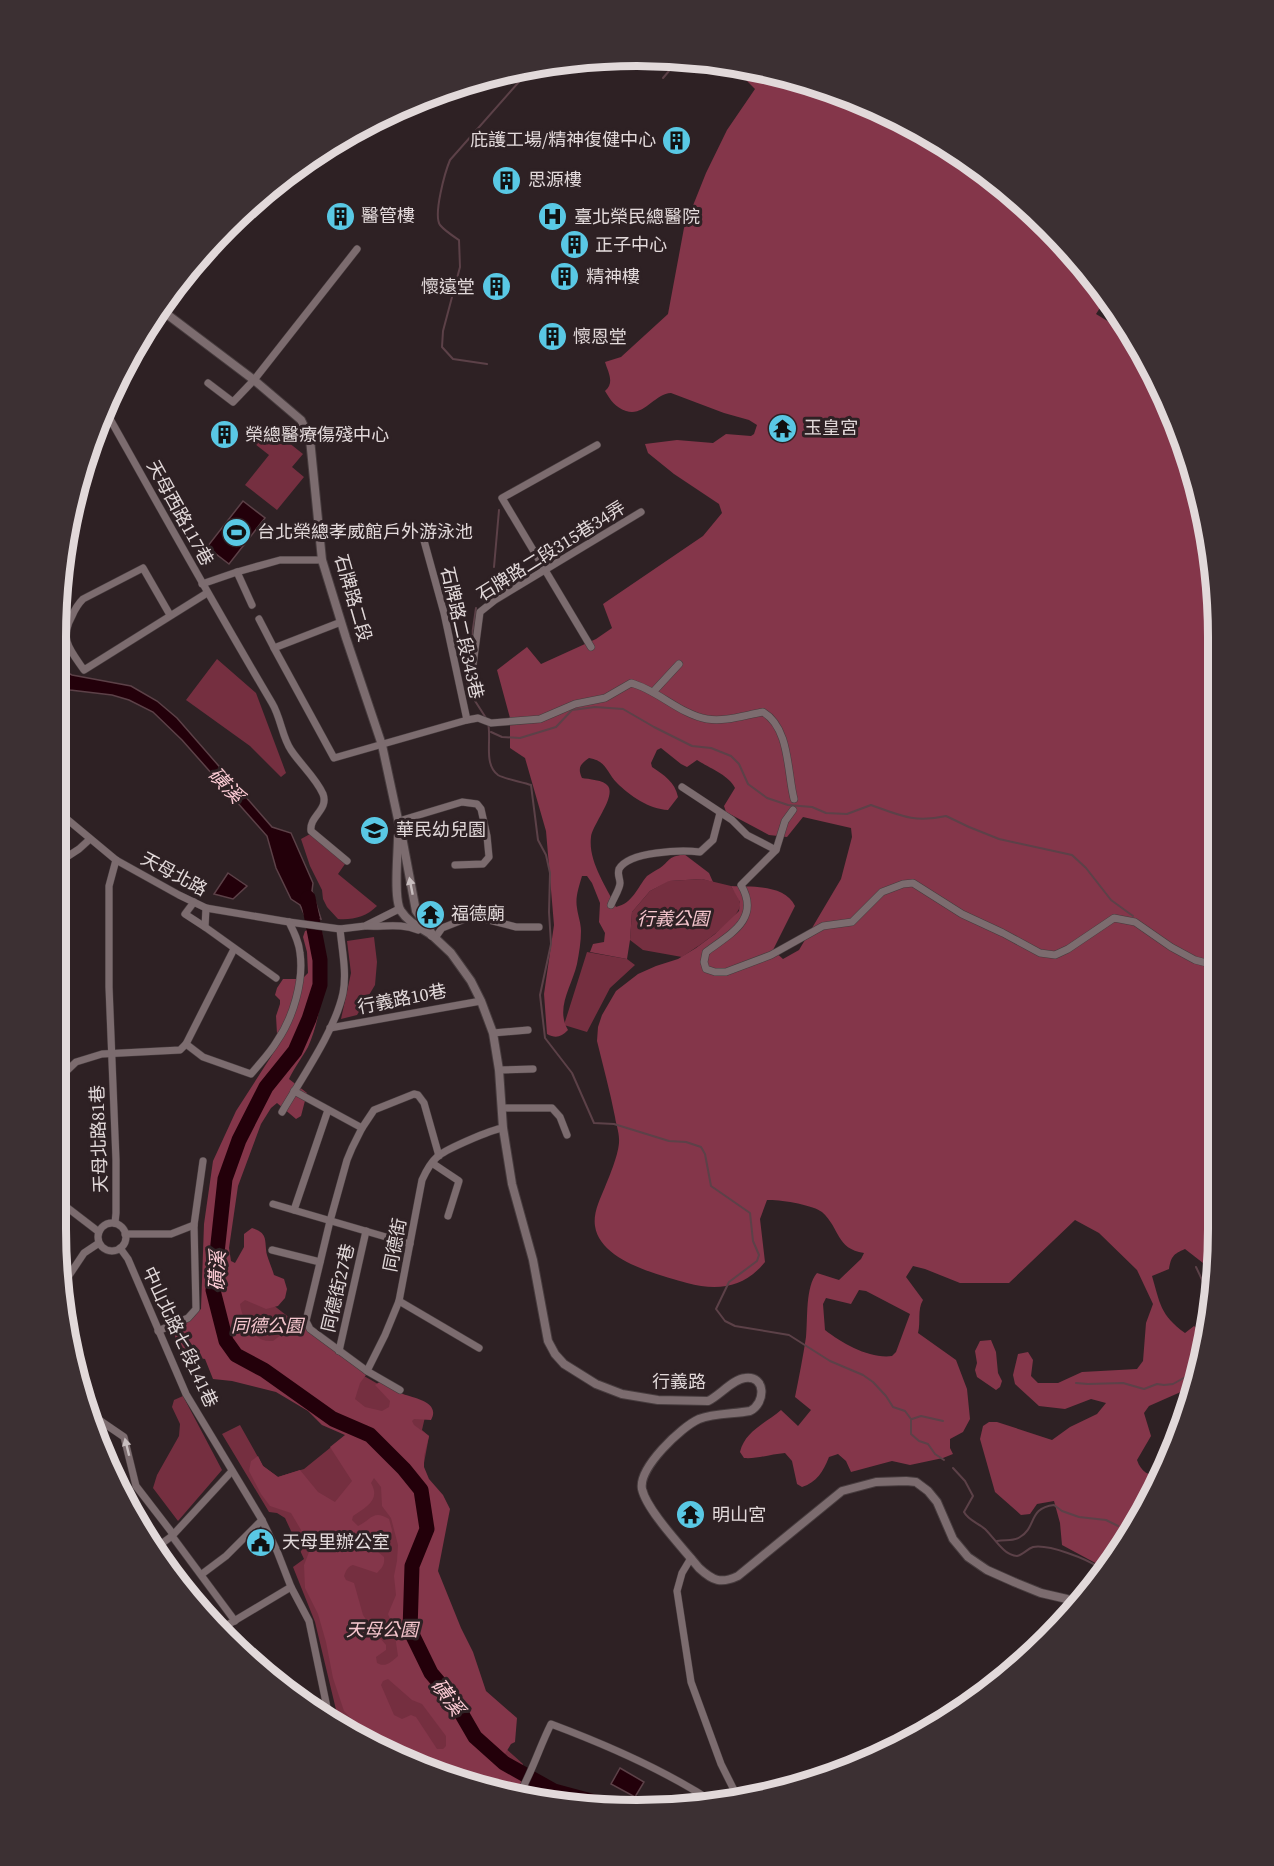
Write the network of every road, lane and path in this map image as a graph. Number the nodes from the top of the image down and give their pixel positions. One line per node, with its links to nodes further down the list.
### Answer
1 (357, 249): 3 (street)
2 (166, 314): 3 (street, 石牌路二段)
3 (254, 380): 4 (street); 9 (street, 石牌路二段)
4 (208, 383)
5 (109, 418): 12 (street, 天母西路117巷)
6 (597, 446): 10 (street)
7 (641, 512): 10 (street, 石牌路二段315巷34弄)
8 (423, 537): 23 (street, 石牌路二段343巷)
9 (322, 560): 11 (street); 17 (street, 石牌路二段)
10 (546, 570): 18 (street); 21 (street, 石牌路二段315巷34弄)
11 (237, 572): 12 (street); 14 (street)
12 (202, 584): 13 (street, 天母西路117巷)
13 (207, 593): 15 (street, 天母西路117巷); 35 (street)
14 (252, 605)
15 (170, 615): 15 (street, 天母西路117巷)
16 (259, 619): 19 (street)
17 (341, 622): 19 (street); 24 (street, 石牌路二段)
18 (591, 647)
19 (274, 648): 24 (street, 石牌路二段343巷)
20 (679, 664): 22 (street)
21 (473, 687)
22 (654, 692): 23 (street); 26 (street)
23 (467, 720): 24 (street, 石牌路二段343巷)
24 (382, 745): 30 (street, 石牌路二段)
25 (682, 787): 28 (street)
26 (794, 799)
27 (792, 810): 32 (street)
28 (720, 813): 32 (street); 38 (street)
29 (66, 819): 31 (street, 天母北路)
30 (399, 821): 36 (street); 40 (street, 石牌路二段); 46 (street, one-way to 30)
31 (90, 840): 33 (street); 34 (street, 天母北路)
32 (776, 850): 48 (street)
33 (66, 857)
34 (116, 860): 37 (street, 天母北路); 55 (street, 天母北路81巷)
35 (347, 861)
36 (455, 864)
37 (194, 902): 39 (street, 天母北路); 43 (street)
38 (611, 905)
39 (206, 908): 41 (street, 天母北路); 43 (street)
40 (399, 909): 42 (street); 46 (street)
41 (293, 922): 45 (street, 天母北路); 54 (street)
42 (365, 926): 45 (street); 46 (street)
43 (205, 927): 47 (street)
44 (539, 927): 46 (street)
45 (340, 929): 51 (street)
46 (435, 938): 50 (street, 行義路)
47 (234, 949): 49 (street); 54 (street)
48 (1208, 963)
49 (276, 978)
50 (481, 1000): 51 (street, 行義路10巷); 53 (street, 行義路)
51 (330, 1028): 59 (street)
52 (528, 1030): 53 (street)
53 (493, 1033): 57 (street, 行義路)
54 (186, 1044): 55 (street)
55 (111, 1053): 58 (street); 74 (street, 天母北路81巷)
56 (533, 1069): 57 (street)
57 (499, 1070): 60 (street, 行義路)
58 (66, 1072)
59 (294, 1091): 61 (street); 62 (street)
60 (502, 1108): 64 (street, 行義路); 65 (street)
61 (328, 1110): 63 (street); 71 (street)
62 (282, 1112)
63 (362, 1128): 66 (street); 73 (street)
64 (503, 1128): 66 (street, 同德街); 96 (street, 行義路)
65 (567, 1135)
66 (439, 1156): 68 (street, 同德街)
67 (203, 1161): 75 (street)
68 (432, 1163): 72 (street); 80 (street, 同德街)
69 (273, 1204): 71 (street)
70 (66, 1207): 77 (street)
71 (294, 1210): 73 (street)
72 (448, 1216)
73 (330, 1221): 76 (street); 83 (street)
74 (115, 1223): 77 (street); 78 (street)
75 (194, 1226): 78 (street); 86 (street)
76 (366, 1231): 80 (street); 88 (street, 同德街27巷)
77 (99, 1232): 79 (street)
78 (125, 1234): 81 (street)
79 (99, 1243): 81 (street); 84 (street)
80 (410, 1245): 85 (street, 同德街)
81 (120, 1248): 86 (street, 中山北路七段141巷)
82 (272, 1250): 83 (street)
83 (320, 1262): 88 (street)
84 (68, 1277)
85 (399, 1302): 87 (street); 89 (street, 同德街)
86 (158, 1331): 92 (street, 中山北路七段141巷)
87 (479, 1348)
88 (339, 1351): 89 (street)
89 (367, 1371): 90 (street)
90 (400, 1390)
91 (100, 1421): 94 (street, one-way to 91)
92 (232, 1470): 93 (street, 中山北路七段141巷); 94 (street)
93 (262, 1520): 97 (street); 98 (street, 中山北路七段141巷)
94 (172, 1535): 95 (street); 97 (street)
95 (161, 1544)
96 (691, 1558): 99 (street, 行義路); 104 (street)
97 (202, 1574): 100 (street)
98 (291, 1587): 100 (street); 102 (street, 中山北路七段141巷)
99 (1069, 1601)
100 (235, 1621): 101 (street)
101 (226, 1626)
102 (327, 1708)
103 (522, 1788): 105 (street)
104 (735, 1791)
105 (704, 1796)

